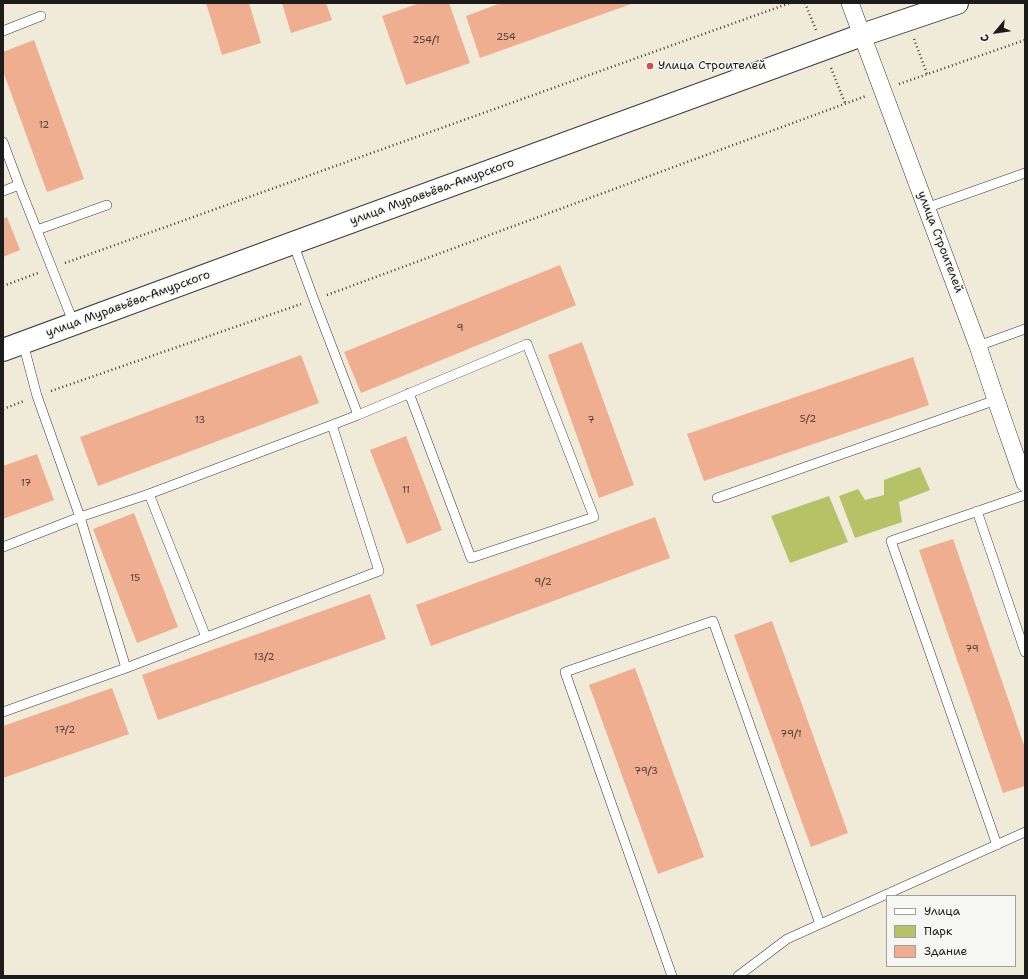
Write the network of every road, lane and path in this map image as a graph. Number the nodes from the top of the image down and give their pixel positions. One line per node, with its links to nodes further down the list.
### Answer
1 (790, 3): 17 (path)
2 (850, 3): 6 (street, улица Строителей)
3 (957, 3): 6 (street, улица Муравьёва-Амурского)
4 (41, 16): 5 (lane)
5 (3, 31)
6 (862, 35): 8 (street, улица Строителей); 16 (street, улица Муравьёва-Амурского)
7 (1025, 40): 8 (path)
8 (882, 90): 14 (street, улица Строителей); 19 (path)
9 (3, 142): 11 (lane)
10 (1025, 173): 14 (lane)
11 (19, 186): 12 (lane); 15 (lane)
12 (3, 191)
13 (107, 205): 15 (lane)
14 (926, 208): 23 (street, улица Строителей)
15 (37, 230): 17 (lane)
16 (294, 243): 19 (lane); 20 (street, улица Муравьёва-Амурского)
17 (52, 268): 18 (path); 20 (lane)
18 (3, 286)
19 (314, 300): 25 (path); 28 (lane)
20 (74, 324): 22 (street, улица Муравьёва-Амурского)
21 (1025, 329): 23 (lane)
22 (13, 346): 25 (lane)
23 (978, 346): 26 (street, улица Строителей)
24 (409, 393): 24 (lane); 28 (lane)
25 (37, 396): 27 (path); 35 (lane)
26 (996, 400): 30 (street, улица Строителей); 33 (lane)
27 (3, 409)
28 (358, 415): 29 (lane)
29 (332, 425): 31 (lane); 37 (lane)
30 (1025, 483)
31 (149, 494): 35 (lane); 37 (lane)
32 (1025, 495): 34 (lane)
33 (717, 498)
34 (977, 511): 38 (lane); 42 (lane)
35 (80, 517): 36 (lane); 39 (lane)
36 (3, 547)
37 (206, 637): 39 (lane)
38 (1025, 652)
39 (126, 668): 40 (lane)
40 (3, 712)
41 (1025, 832): 42 (lane)
42 (997, 845): 43 (lane)
43 (820, 924): 44 (lane); 45 (lane)
44 (672, 976)
45 (738, 976)

